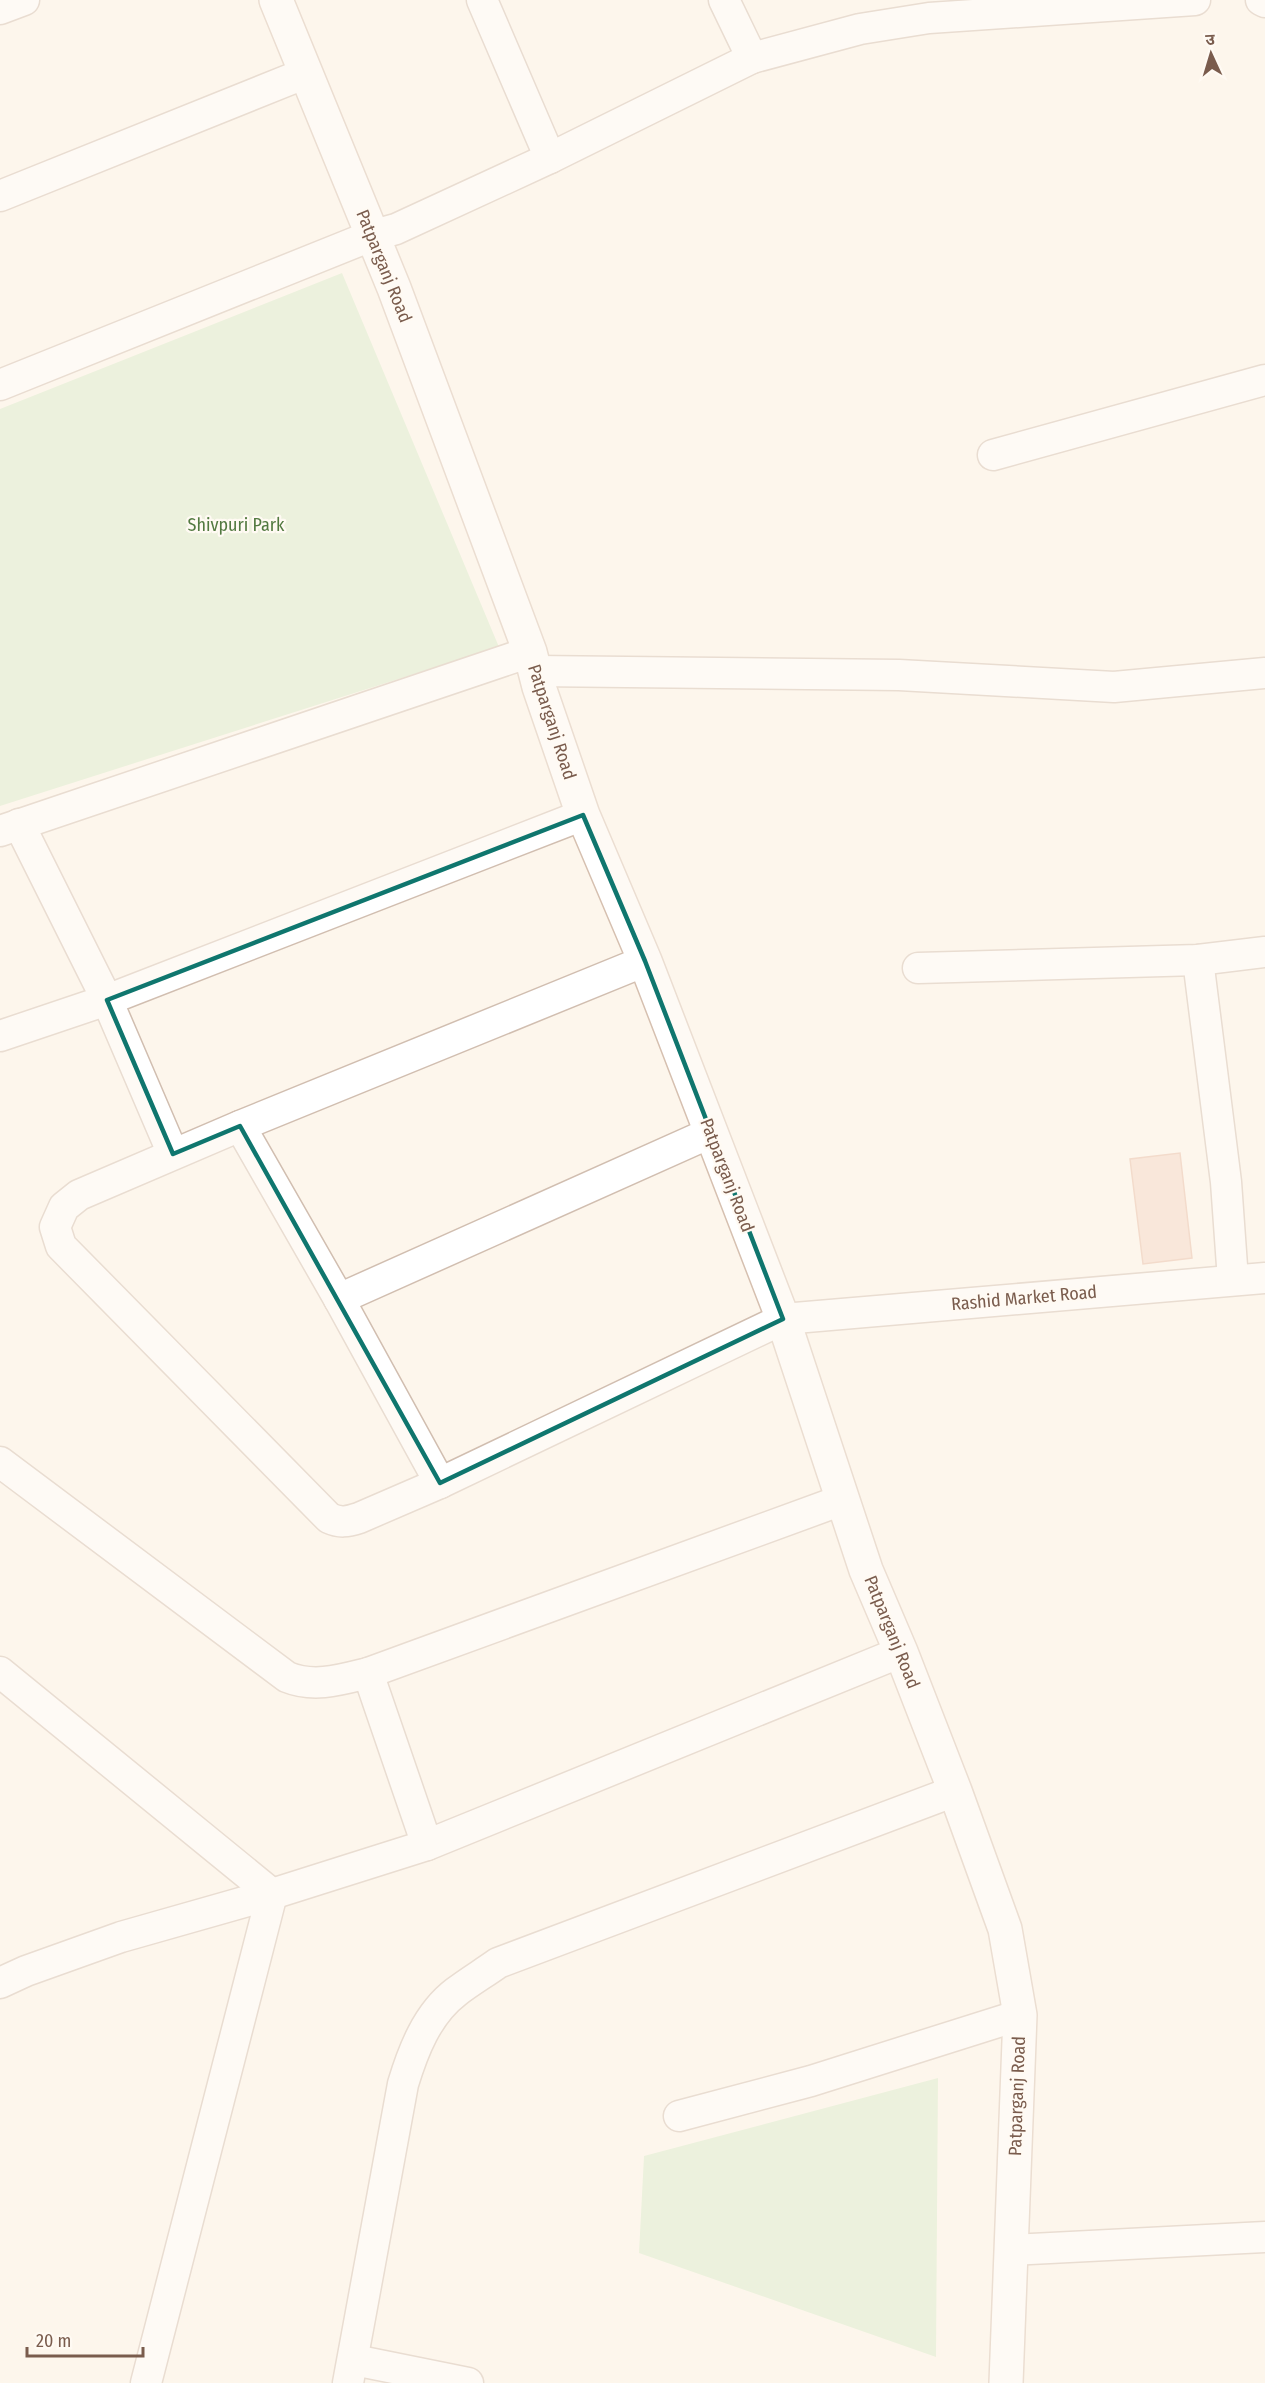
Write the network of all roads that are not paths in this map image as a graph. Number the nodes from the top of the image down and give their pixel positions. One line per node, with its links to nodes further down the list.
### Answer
1 (24, 0): 6 (street)
2 (276, 0): 8 (street, Patparganj Road)
3 (482, 0): 9 (street)
4 (724, 0): 7 (street)
5 (1195, 0): 7 (street)
6 (0, 9)
7 (752, 58): 9 (street)
8 (306, 73): 10 (street); 11 (street, Patparganj Road)
9 (550, 158): 11 (street)
10 (0, 196)
11 (371, 236): 13 (street); 15 (street, Patparganj Road)
12 (1265, 380): 14 (street)
13 (0, 385)
14 (993, 455)
15 (532, 661): 16 (street); 17 (street, Patparganj Road); 18 (street)
16 (1265, 673)
17 (583, 815): 21 (street, Patparganj Road); 23 (street)
18 (10, 828): 23 (street)
19 (1265, 952): 20 (street)
20 (1198, 960): 22 (street); 29 (street)
21 (645, 961): 25 (street); 26 (street, Patparganj Road)
22 (918, 968)
23 (107, 1000): 24 (street); 27 (street)
24 (0, 1036)
25 (240, 1126): 27 (street); 30 (street)
26 (710, 1133): 30 (street); 31 (street, Patparganj Road)
27 (173, 1154): 33 (street)
28 (1265, 1278): 29 (street, Rashid Market Road)
29 (1233, 1280): 31 (street, Rashid Market Road)
30 (339, 1299): 33 (street)
31 (783, 1319): 33 (street); 34 (street, Patparganj Road)
32 (0, 1462): 37 (street)
33 (440, 1483)
34 (842, 1500): 35 (street, Patparganj Road); 37 (street)
35 (901, 1652): 38 (street, Patparganj Road); 39 (street)
36 (0, 1672): 40 (street)
37 (368, 1673): 39 (street)
38 (955, 1791): 42 (street, Patparganj Road); 46 (street)
39 (427, 1845): 40 (street)
40 (272, 1894): 41 (street); 47 (street)
41 (0, 1983)
42 (1020, 2015): 43 (street); 45 (street, Patparganj Road)
43 (679, 2116)
44 (1265, 2237): 45 (street)
45 (1012, 2250): 49 (street, Patparganj Road)
46 (351, 2372): 48 (street)
47 (146, 2383)
48 (468, 2383)
49 (1006, 2383)

